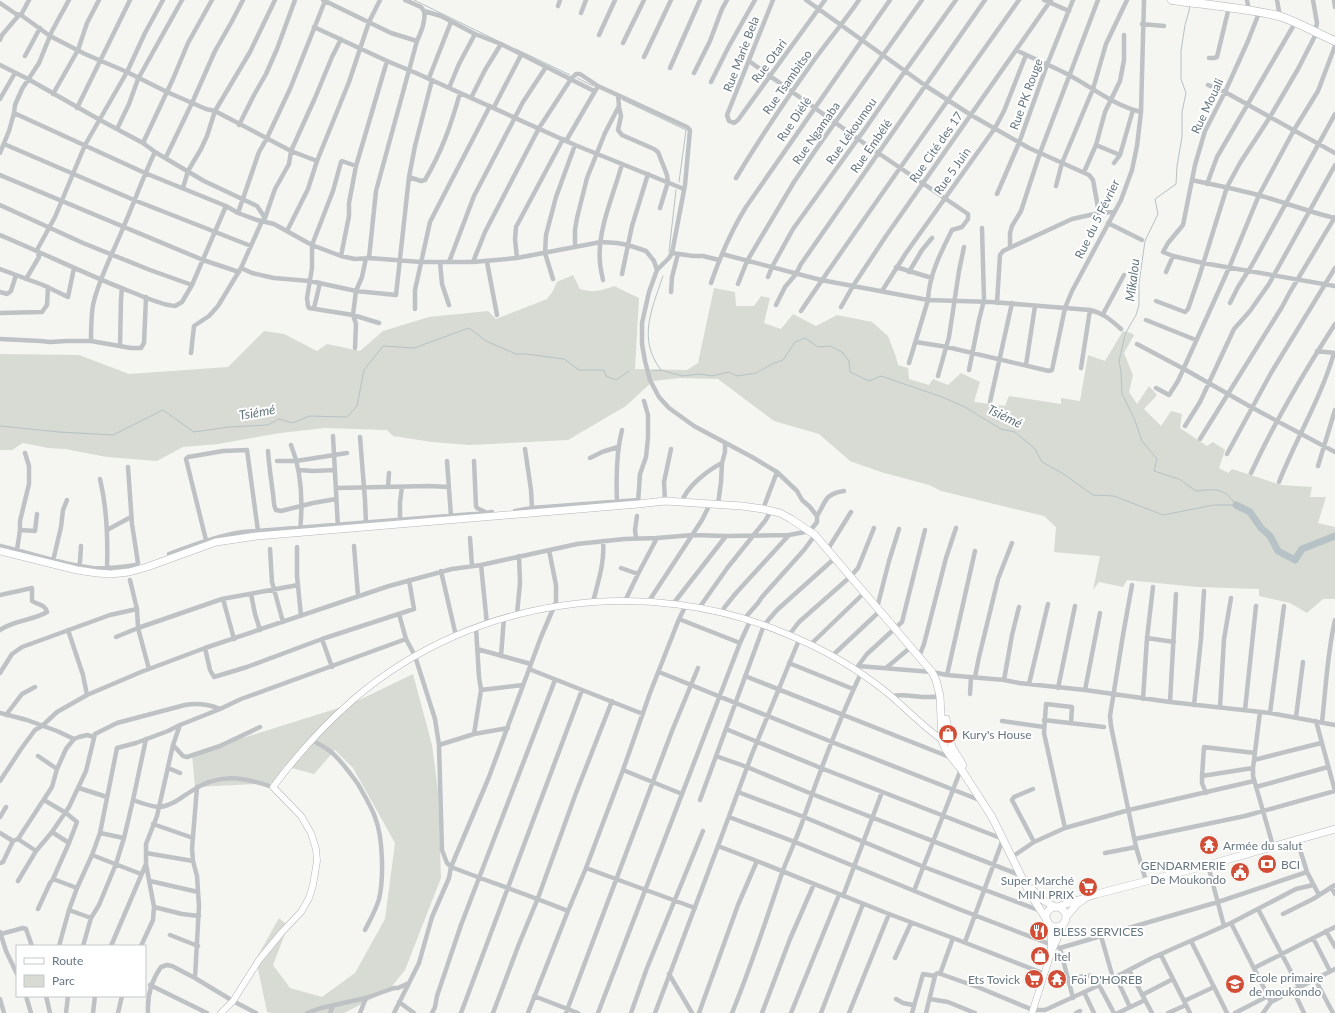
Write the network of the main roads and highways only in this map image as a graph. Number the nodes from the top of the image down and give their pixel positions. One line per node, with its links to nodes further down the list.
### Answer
1 (1172, 0): 2 (highway)
2 (1208, 3): 3 (highway)
3 (1316, 32): 4 (highway); 5 (highway)
4 (1335, 36)
5 (1335, 41)
6 (0, 551): 7 (main road)
7 (940, 697): 8 (main road); 8 (main road)
8 (949, 747): 11 (main road); 13 (main road)
9 (1335, 829): 10 (main road)
10 (1088, 896): 11 (main road); 12 (main road)
11 (1056, 907): 12 (main road); 13 (main road)
12 (1066, 920): 13 (main road)
13 (1047, 921)

